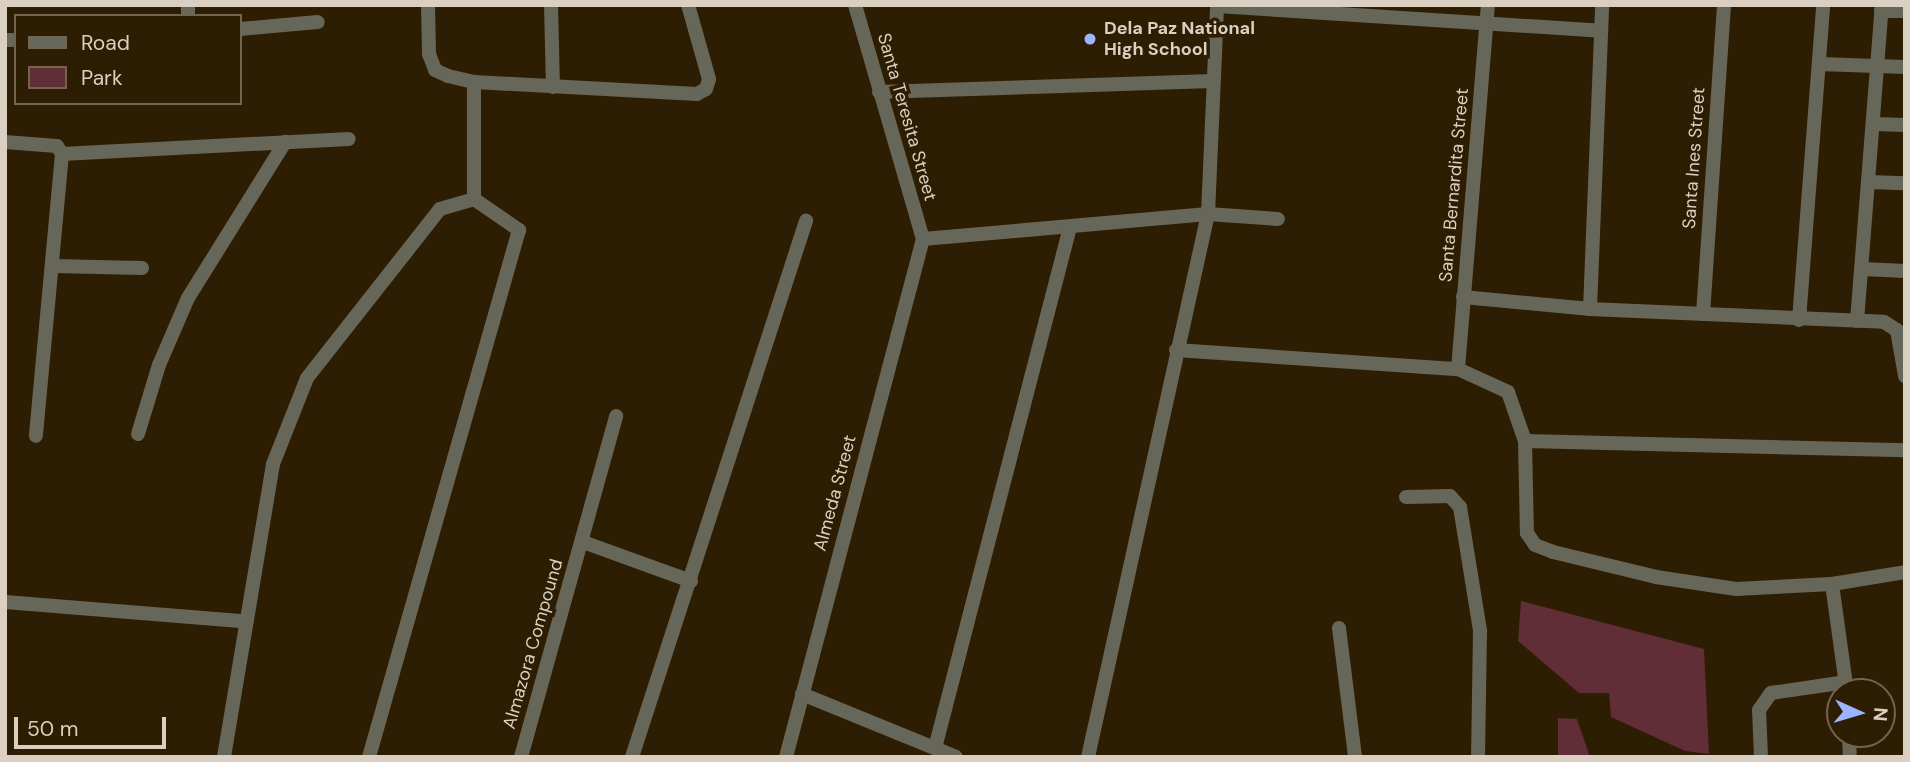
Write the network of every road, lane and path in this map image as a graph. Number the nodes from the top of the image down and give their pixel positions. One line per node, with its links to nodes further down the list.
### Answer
1 (428, 5): 20 (street)
2 (551, 5): 21 (street)
3 (688, 5): 21 (street)
4 (855, 5): 22 (street, Santa Teresita Street)
5 (1488, 5): 13 (street, Santa Bernardita Street)
6 (1602, 5): 15 (street)
7 (1724, 5): 43 (street, Santa Ines Street)
8 (1823, 5): 16 (street)
9 (1217, 6): 13 (street); 19 (street)
10 (1881, 8): 11 (street); 17 (street)
11 (1905, 11)
12 (318, 22): 14 (street)
13 (1488, 22): 15 (street); 41 (street, Santa Bernardita Street)
14 (242, 29)
15 (1601, 31): 42 (street)
16 (1819, 64): 17 (street); 44 (street)
17 (1878, 66): 18 (street); 23 (street)
18 (1905, 67)
19 (1213, 80): 22 (street); 32 (street)
20 (474, 82): 21 (street); 31 (street)
21 (553, 87)
22 (879, 92): 36 (street, Santa Teresita Street)
23 (1874, 124): 24 (street); 29 (street)
24 (1905, 125)
25 (349, 139): 27 (street)
26 (5, 142): 28 (street)
27 (285, 142): 28 (street); 50 (street)
28 (62, 154): 37 (street)
29 (1869, 182): 30 (street); 39 (street)
30 (1905, 183)
31 (474, 199): 60 (street); 67 (street)
32 (1208, 214): 33 (street); 35 (street); 46 (street)
33 (1278, 219)
34 (806, 221): 57 (street)
35 (1070, 227): 36 (street); 65 (street)
36 (923, 239): 64 (street, Almeda Street)
37 (52, 266): 38 (street); 51 (street)
38 (142, 268)
39 (1863, 269): 40 (street); 45 (street)
40 (1905, 271)
41 (1463, 297): 42 (street); 47 (street, Santa Bernardita Street)
42 (1590, 309): 43 (street)
43 (1703, 314): 44 (street)
44 (1799, 320): 45 (street)
45 (1857, 321): 48 (street)
46 (1176, 350): 47 (street); 72 (street)
47 (1458, 369): 52 (street)
48 (1905, 376)
49 (616, 416): 55 (street, Almazora Compound)
50 (138, 434)
51 (36, 436)
52 (1525, 441): 53 (street); 58 (street)
53 (1905, 450)
54 (1406, 497): 74 (street)
55 (583, 542): 57 (street, Almazora Compound); 68 (street, Almazora Compound)
56 (1905, 572): 58 (street)
57 (691, 581): 69 (street)
58 (1832, 584): 62 (street)
59 (5, 602): 60 (street)
60 (243, 621): 66 (street)
61 (1339, 628): 73 (street)
62 (1845, 678)
63 (1826, 689): 75 (street)
64 (802, 694): 65 (street); 70 (street, Almeda Street)
65 (934, 748): 71 (street)
66 (224, 757)
67 (369, 757)
68 (521, 757)
69 (632, 757)
70 (786, 757)
71 (956, 757)
72 (1088, 757)
73 (1355, 757)
74 (1478, 757)
75 (1761, 757)

